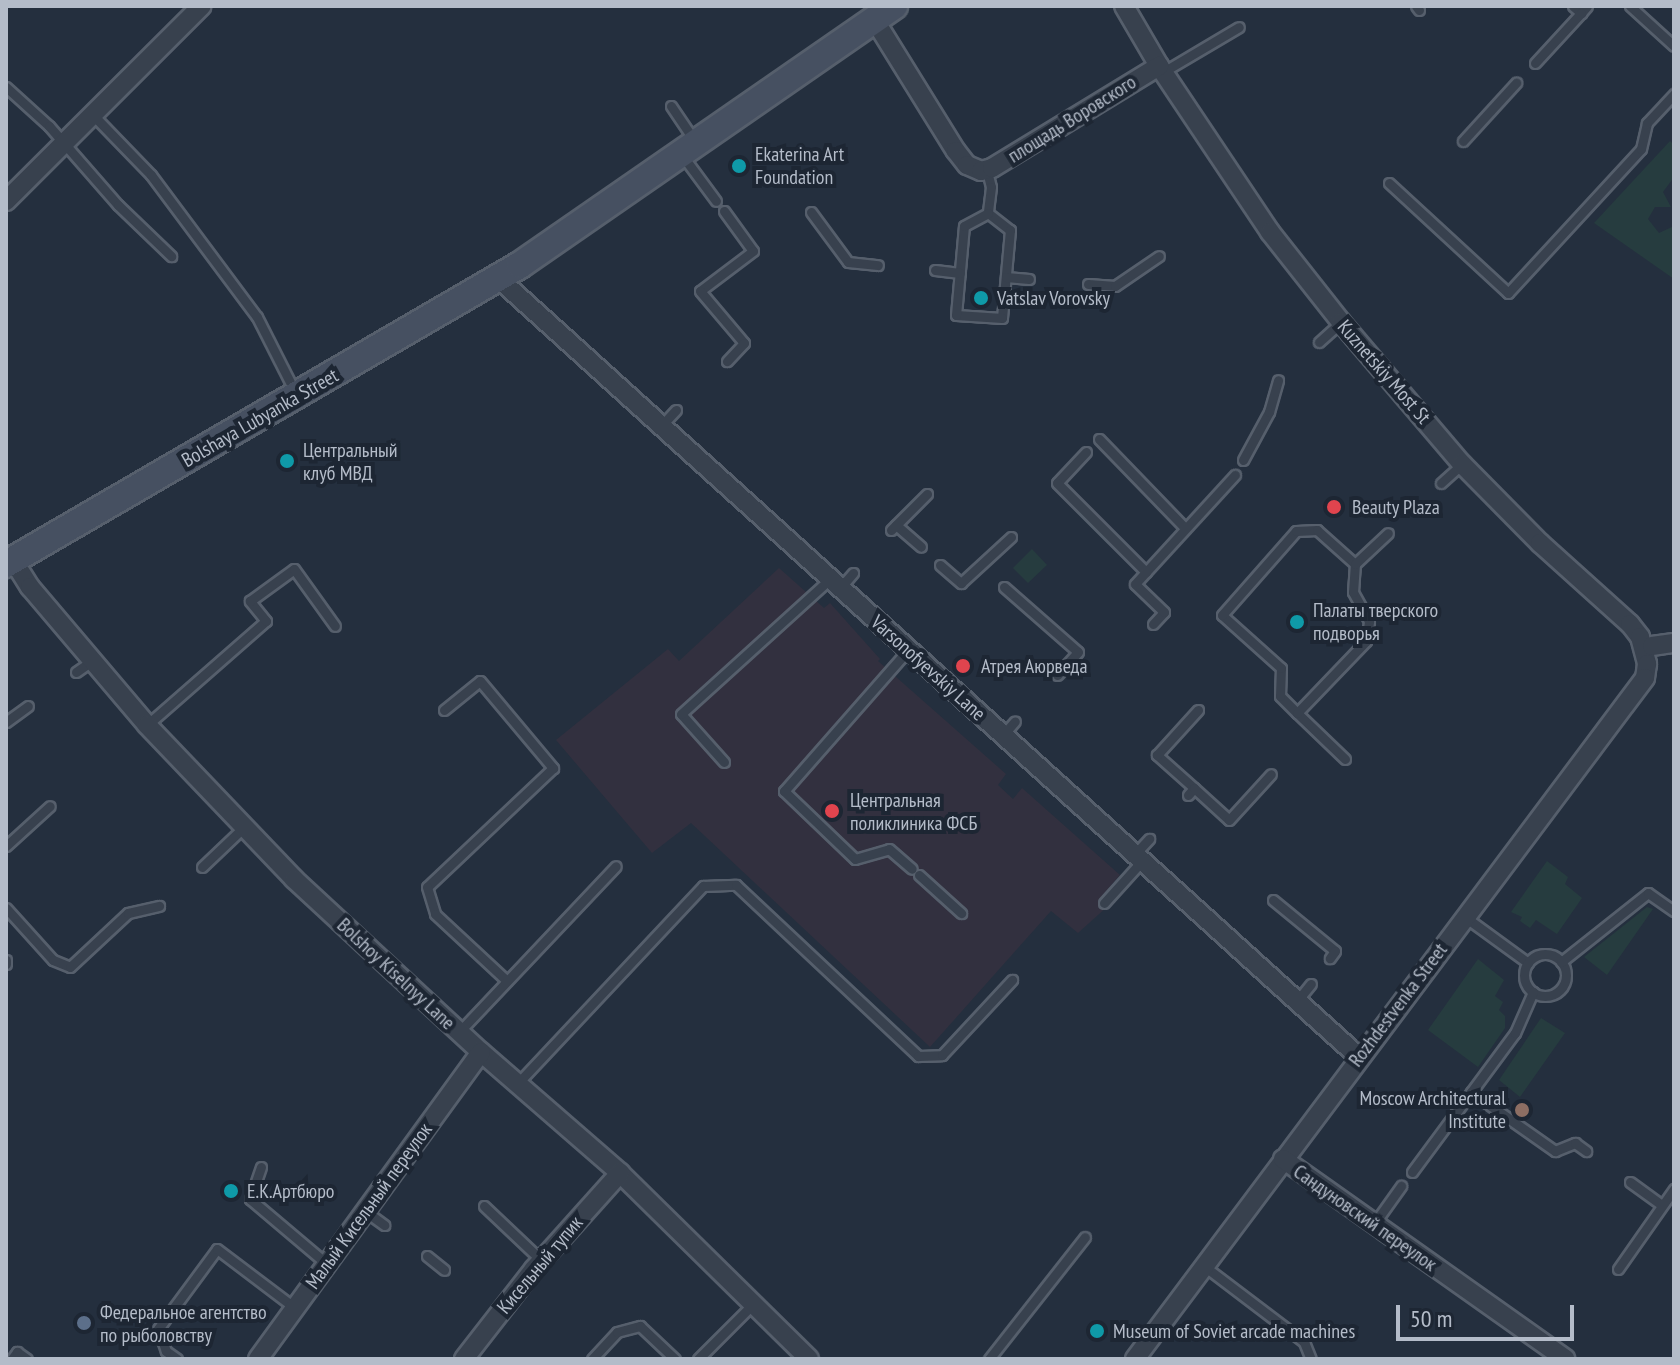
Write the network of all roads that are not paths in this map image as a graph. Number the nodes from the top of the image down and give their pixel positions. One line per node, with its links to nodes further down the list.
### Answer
1 (202, 6): 14 (street)
2 (1630, 6): 7 (lane)
3 (1580, 8): 8 (lane)
4 (1128, 10): 9 (street, Kuznetskiy Most St)
5 (884, 13): 17 (main road, Bolshaya Lubyanka Street); 18 (street, площадь Воровского)
6 (1239, 27): 9 (lane)
7 (1674, 46)
8 (1535, 63)
9 (1161, 69): 18 (street, площадь Воровского); 34 (street, Kuznetskiy Most St)
10 (1516, 83): 15 (lane)
11 (6, 87): 16 (lane)
12 (1674, 94): 19 (lane)
13 (671, 106): 17 (lane)
14 (93, 115): 16 (street); 38 (lane)
15 (1463, 141)
16 (64, 144): 20 (street); 25 (lane)
17 (688, 148): 21 (lane); 31 (main road, Bolshaya Lubyanka Street)
18 (987, 171): 24 (lane)
19 (1389, 183)
20 (9, 191)
21 (716, 201)
22 (724, 211): 36 (lane)
23 (811, 212): 27 (lane)
24 (988, 213): 29 (lane); 30 (lane)
25 (171, 256)
26 (1159, 256): 33 (lane)
27 (878, 265)
28 (935, 270): 29 (lane)
29 (960, 273): 30 (lane)
30 (1006, 277): 32 (lane)
31 (498, 278): 38 (main road, Bolshaya Lubyanka Street); 40 (street, Varsonofyevskiy Lane)
32 (1029, 279)
33 (1088, 284)
34 (1341, 322): 35 (lane); 44 (street, Kuznetskiy Most St)
35 (1319, 342)
36 (727, 361)
37 (1278, 380): 43 (lane)
38 (297, 397): 52 (main road, Bolshaya Lubyanka Street)
39 (676, 410): 40 (lane)
40 (661, 426): 57 (street, Varsonofyevskiy Lane)
41 (1099, 439): 48 (lane)
42 (1086, 452): 55 (lane)
43 (1243, 460)
44 (1462, 464): 46 (lane); 62 (street, Kuznetskiy Most St)
45 (1235, 475): 48 (lane)
46 (1441, 483)
47 (927, 494): 51 (lane)
48 (1185, 528): 55 (lane)
49 (1388, 533): 53 (lane)
50 (1011, 537): 54 (lane)
51 (921, 547)
52 (10, 562): 64 (street, Bolshoy Kiselnyy Lane)
53 (1355, 564): 70 (lane); 70 (lane)
54 (940, 565)
55 (1146, 572): 59 (lane)
56 (853, 573): 57 (lane)
57 (835, 584): 63 (street, Varsonofyevskiy Lane); 74 (lane)
58 (1004, 587): 66 (lane)
59 (1153, 624)
60 (335, 626): 72 (lane)
61 (1674, 643): 62 (street)
62 (1648, 647): 89 (street, Rozhdestvenka Street)
63 (908, 650): 80 (street, Varsonofyevskiy Lane); 88 (lane)
64 (92, 661): 65 (lane); 72 (street, Bolshoy Kiselnyy Lane)
65 (76, 672)
66 (1057, 675)
67 (28, 706): 71 (lane)
68 (444, 710): 94 (lane)
69 (1198, 710): 75 (lane)
70 (1297, 713): 73 (lane)
71 (6, 722)
72 (147, 725): 77 (street, Bolshoy Kiselnyy Lane)
73 (1345, 759)
74 (724, 762)
75 (1271, 774)
76 (50, 806): 79 (lane)
77 (244, 827): 82 (lane); 98 (street, Bolshoy Kiselnyy Lane)
78 (1149, 839): 80 (lane)
79 (6, 846)
80 (1138, 858): 84 (lane); 97 (street, Varsonofyevskiy Lane)
81 (616, 866): 94 (lane)
82 (202, 867)
83 (1273, 900): 90 (lane)
84 (1104, 903)
85 (159, 906): 86 (lane)
86 (6, 908)
87 (1674, 911): 91 (lane)
88 (961, 913)
89 (1465, 917): 92 (lane); 100 (street, Rozhdestvenka Street)
90 (1330, 958)
91 (1561, 962): 92 (lane); 96 (lane)
92 (1528, 963): 96 (lane)
93 (1012, 980): 101 (lane)
94 (507, 981): 98 (lane)
95 (1311, 984): 97 (lane)
96 (1533, 992): 102 (lane)
97 (1297, 1001): 100 (street, Varsonofyevskiy Lane)
98 (459, 1032): 99 (street, Bolshoy Kiselnyy Lane)
99 (481, 1052): 101 (street, Bolshoy Kiselnyy Lane); 113 (street, Малый Кисельный переулок)
100 (1359, 1057): 104 (street, Rozhdestvenka Street)
101 (517, 1084): 107 (street, Bolshoy Kiselnyy Lane)
102 (1471, 1092): 103 (lane); 106 (lane)
103 (1586, 1151)
104 (1283, 1159): 114 (street, Сандуновский переулок); 120 (street, Rozhdestvenka Street)
105 (261, 1167): 119 (lane)
106 (1412, 1172)
107 (620, 1173): 118 (street, Кисельный тупик); 123 (street, Bolshoy Kiselnyy Lane)
108 (1630, 1182): 111 (lane)
109 (1401, 1186): 114 (lane)
110 (1674, 1189): 111 (lane)
111 (1662, 1205): 121 (lane)
112 (484, 1206): 118 (lane)
113 (365, 1211): 115 (lane); 119 (street, Малый Кисельный переулок)
114 (1374, 1224): 137 (street, Сандуновский переулок)
115 (384, 1225)
116 (1085, 1237): 134 (lane)
117 (427, 1256): 122 (lane)
118 (542, 1261): 129 (street, Кисельный тупик)
119 (327, 1264): 124 (street, Малый Кисельный переулок)
120 (1204, 1266): 135 (street, Rozhdestvenka Street); 136 (lane)
121 (1618, 1269)
122 (444, 1270)
123 (753, 1304): 132 (lane); 133 (street, Bolshoy Kiselnyy Lane)
124 (295, 1308): 127 (lane); 128 (street, Малый Кисельный переулок)
125 (12, 1359): 126 (lane)
126 (27, 1359)
127 (177, 1359)
128 (258, 1359)
129 (464, 1359)
130 (592, 1359): 131 (lane)
131 (675, 1359)
132 (698, 1359)
133 (809, 1359)
134 (989, 1359)
135 (1135, 1359)
136 (1311, 1359)
137 (1565, 1359)

